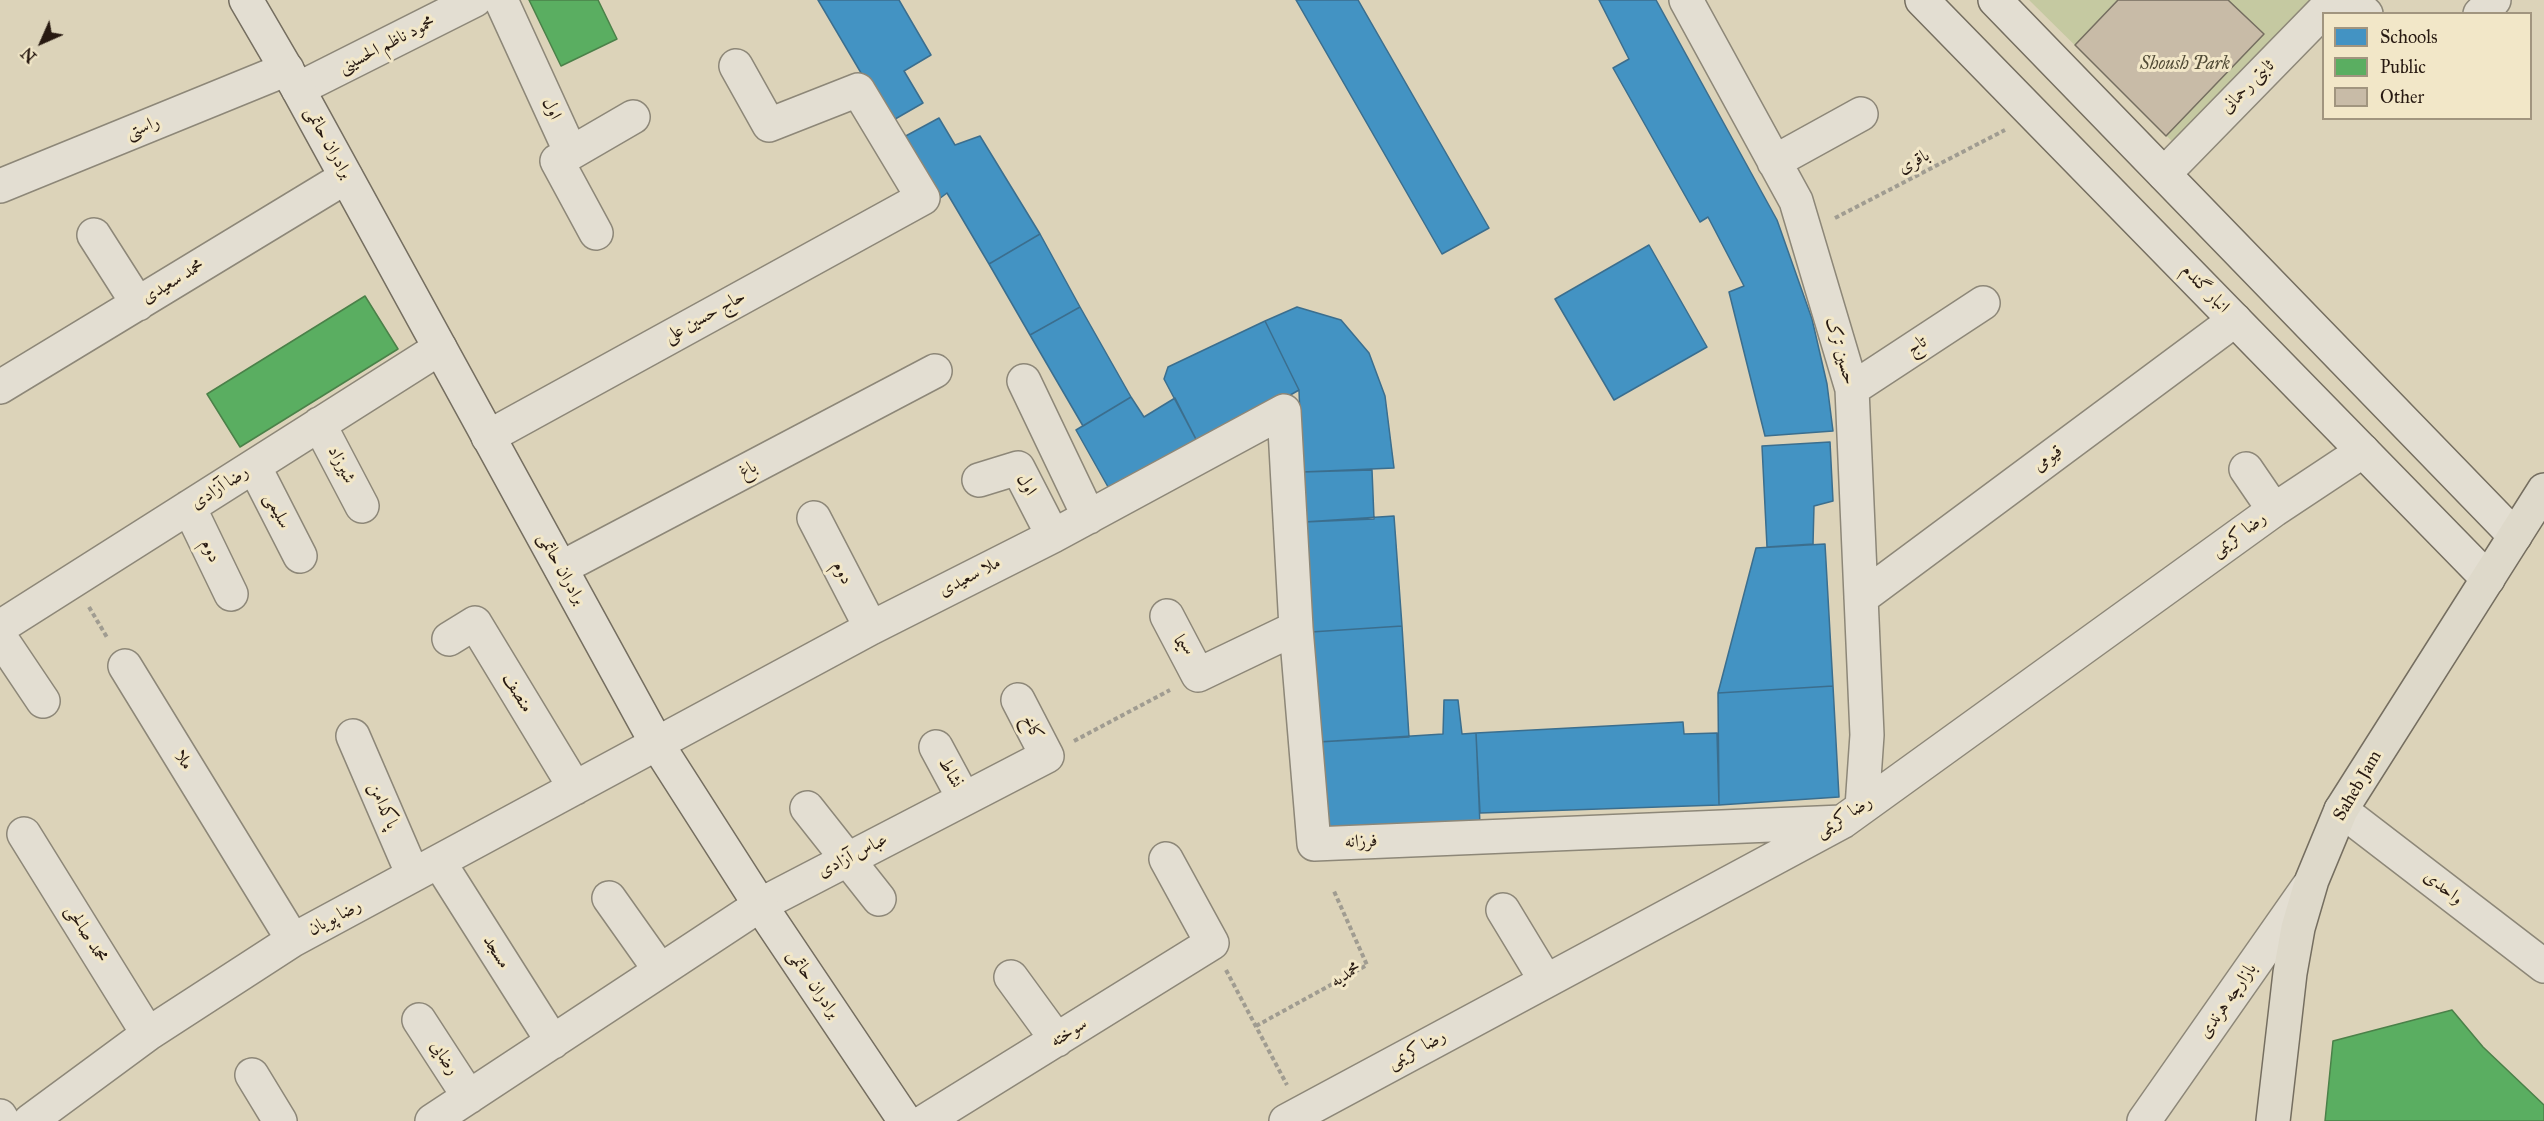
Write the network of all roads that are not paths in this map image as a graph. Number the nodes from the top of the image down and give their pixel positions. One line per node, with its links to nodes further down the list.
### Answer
1 (246, 0): 15 (street, برادران حاتمی)
2 (475, 0): 15 (street, محمود ناظم الحسینی)
3 (501, 0): 18 (street, اول)
4 (1686, 0): 19 (street, حسین ترک)
5 (1922, 0): 27 (street, انبار گندم)
6 (1995, 0): 20 (street)
7 (2334, 0): 11 (street, ثابتی رحمانی)
8 (2351, 0): 12 (street)
9 (2494, 0): 13 (street)
10 (2322, 12): 20 (street, ثابتی رحمانی)
11 (2322, 12)
12 (2364, 12)
13 (2482, 12)
14 (736, 66): 35 (street, حاج حسین علی)
15 (293, 79): 21 (street, برادران حاتمی); 22 (street, راستی)
16 (1861, 114): 19 (street)
17 (633, 117): 18 (street)
18 (571, 153): 23 (street)
19 (1774, 162): 32 (street, حسین ترک)
20 (2164, 174): 47 (street)
21 (346, 177): 26 (street, محمد سعیدی); 28 (street, برادران حاتمی)
22 (0, 186)
23 (596, 233)
24 (94, 235): 26 (street)
25 (1983, 303): 32 (street, تاج)
26 (138, 304): 31 (street, محمد سعیدی)
27 (2235, 320): 36 (street, انبار گندم); 52 (street, قیومی)
28 (440, 348): 34 (street, رضا آزادی); 35 (street, برادران حاتمی)
29 (935, 371): 49 (street, باغ)
30 (1024, 381): 44 (street)
31 (0, 387)
32 (1852, 389): 52 (street, حسین ترک)
33 (1284, 411): 44 (street, ملا سعیدی); 56 (street, فرزانه)
34 (320, 424): 37 (street, رضا آزادی); 41 (street, شیرزاد)
35 (488, 436): 49 (street, برادران حاتمی)
36 (2363, 451): 43 (street, رضا کریمی); 50 (street, انبار گندم)
37 (254, 466): 42 (street, رضا آزادی); 48 (street, سلیمی)
38 (2246, 470): 43 (street)
39 (979, 480): 46 (street, اول)
40 (2544, 490): 47 (main road, Saheb Jam)
41 (362, 506)
42 (189, 507): 51 (street, دوم); 54 (street, رضا آزادی)
43 (2274, 510): 70 (street, رضا کریمی)
44 (1089, 517): 46 (street, ملا سعیدی)
45 (814, 518): 55 (street, دوم)
46 (1053, 536): 55 (street, ملا سعیدی)
47 (2515, 536): 50 (main road, Saheb Jam)
48 (300, 556)
49 (561, 568): 63 (street, برادران حاتمی)
50 (2488, 579): 69 (main road, Saheb Jam)
51 (231, 594)
52 (1861, 598): 70 (street, حسین ترک)
53 (1167, 616): 56 (street, سیما)
54 (0, 627)
55 (871, 628): 63 (street, ملا سعیدی)
56 (1296, 628): 70 (street, فرزانه)
57 (0, 637): 61 (street)
58 (449, 639): 66 (street, منصف)
59 (125, 666): 80 (street, ملا)
60 (1018, 700): 65 (street, کاخ)
61 (43, 701)
62 (353, 736): 74 (street, پاکدامن)
63 (657, 744): 66 (street, رضا پویان); 78 (street, برادران حاتمی)
64 (936, 747): 67 (street, نشاط)
65 (1047, 756): 67 (street, عباس آزادی)
66 (575, 788): 74 (street, رضا پویان)
67 (964, 799): 72 (street, عباس آزادی)
68 (807, 808): 72 (street)
69 (2341, 810): 75 (main road, Saheb Jam); 81 (street, واحدی)
70 (1852, 814): 84 (street, رضا کریمی)
71 (24, 834): 86 (street, محمد صالحی)
72 (849, 858): 77 (street); 78 (street, عباس آزادی)
73 (1166, 859): 87 (street, سوخته)
74 (426, 868): 80 (street, رضا پویان); 88 (street, مسجد)
75 (2312, 880): 99 (street, بازارچه هرندی); 100 (main road, Saheb Jam)
76 (609, 898): 82 (street)
77 (879, 899)
78 (760, 905): 82 (street, عباس آزادی); 97 (street, برادران حاتمی)
79 (1503, 910): 84 (street)
80 (293, 940): 86 (street, رضا پویان)
81 (2544, 966)
82 (660, 970): 88 (street, عباس آزادی)
83 (1011, 977): 87 (street)
84 (1546, 981): 92 (street, رضا کریمی)
85 (419, 1020): 90 (street, رضایی)
86 (148, 1034): 94 (street, رضا پویان)
87 (1057, 1040): 98 (street, سوخته)
88 (553, 1042): 90 (street, عباس آزادی)
89 (252, 1075): 95 (street)
90 (469, 1097): 96 (street, عباس آزادی)
91 (0, 1116): 93 (street)
92 (1293, 1117)
93 (3, 1121)
94 (30, 1121)
95 (280, 1121)
96 (432, 1121)
97 (905, 1121)
98 (925, 1121)
99 (2144, 1121)
100 (2273, 1121)

